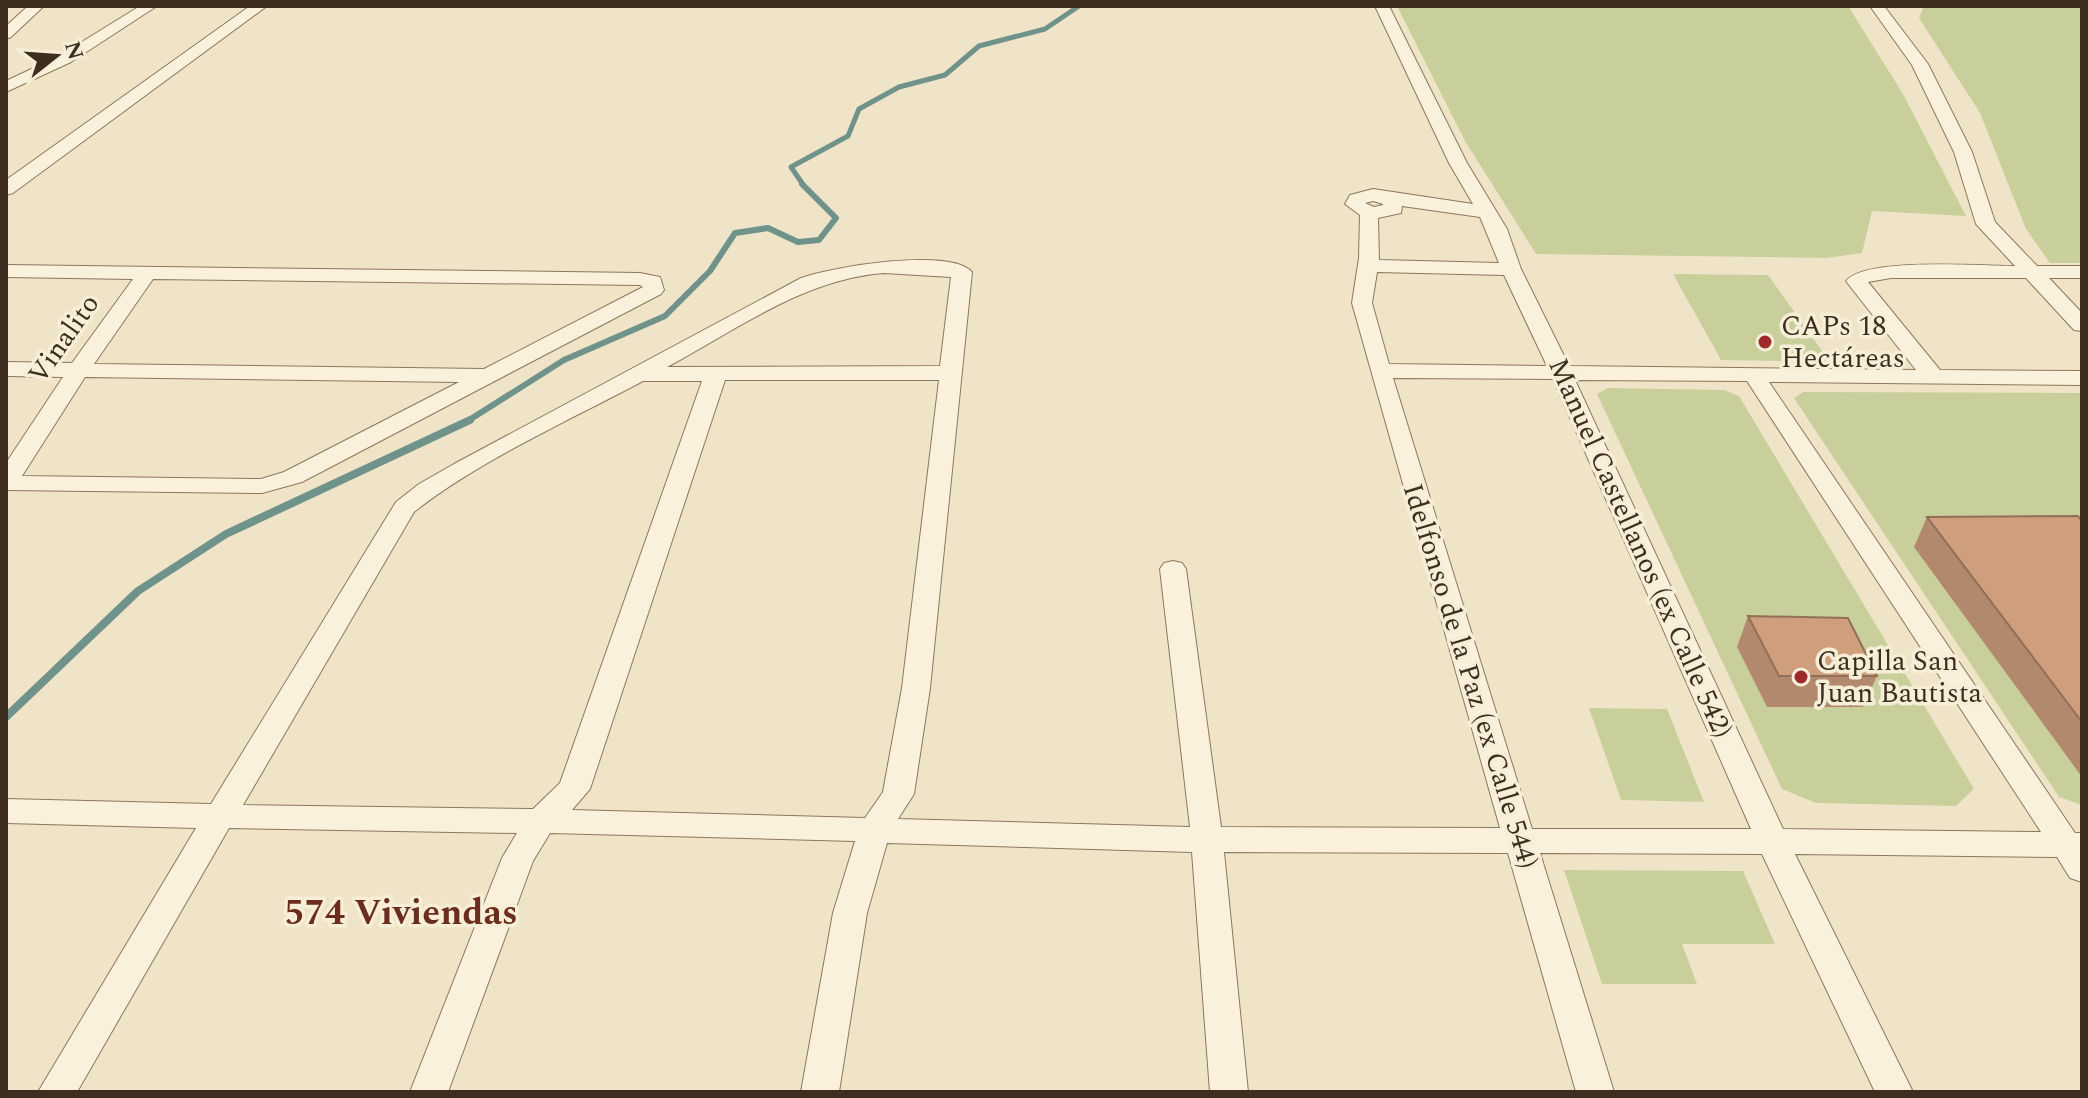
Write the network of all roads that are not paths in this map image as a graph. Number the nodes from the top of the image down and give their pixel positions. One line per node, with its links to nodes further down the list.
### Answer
1 (37, 6): 6 (street)
2 (150, 6): 7 (street)
3 (260, 6): 8 (street)
4 (1382, 6): 9 (street, Manuel Castellanos (ex Calle 542))
5 (1879, 7): 13 (street)
6 (6, 34)
7 (6, 87)
8 (6, 189)
9 (1486, 212): 10 (street, Idelfonso de la Paz (ex Calle 544)); 11 (street, Manuel Castellanos (ex Calle 542))
10 (1368, 262): 11 (street); 19 (street, Idelfonso de la Paz (ex Calle 544))
11 (1511, 269): 22 (street, Manuel Castellanos (ex Calle 542))
12 (6, 271): 14 (street)
13 (2029, 271): 15 (street); 16 (street); 25 (street)
14 (148, 272): 18 (street, Vinalito); 26 (street)
15 (2082, 272)
16 (2082, 325)
17 (6, 369): 18 (street)
18 (79, 369): 26 (street); 28 (street, Vinalito)
19 (1380, 371): 22 (street); 35 (street, Idelfonso de la Paz (ex Calle 544))
20 (716, 373): 21 (street); 23 (street); 32 (street)
21 (951, 373): 23 (street); 33 (street)
22 (1561, 373): 24 (street); 36 (street, Manuel Castellanos (ex Calle 542))
23 (637, 374): 31 (street)
24 (1753, 374): 25 (street); 37 (street)
25 (1932, 375): 27 (street)
26 (491, 376): 28 (street)
27 (2082, 378)
28 (6, 483)
29 (1173, 569): 34 (street)
30 (6, 811): 31 (street)
31 (221, 819): 32 (street); 38 (street)
32 (542, 820): 33 (street); 39 (street)
33 (875, 828): 34 (street); 40 (street)
34 (1207, 839): 35 (street); 41 (street)
35 (1519, 839): 36 (street); 42 (street, Idelfonso de la Paz (ex Calle 544))
36 (1773, 843): 37 (street); 43 (street, Manuel Castellanos (ex Calle 542))
37 (2076, 853)
38 (57, 1092)
39 (429, 1092)
40 (820, 1092)
41 (1229, 1092)
42 (1595, 1092)
43 (1894, 1092)

